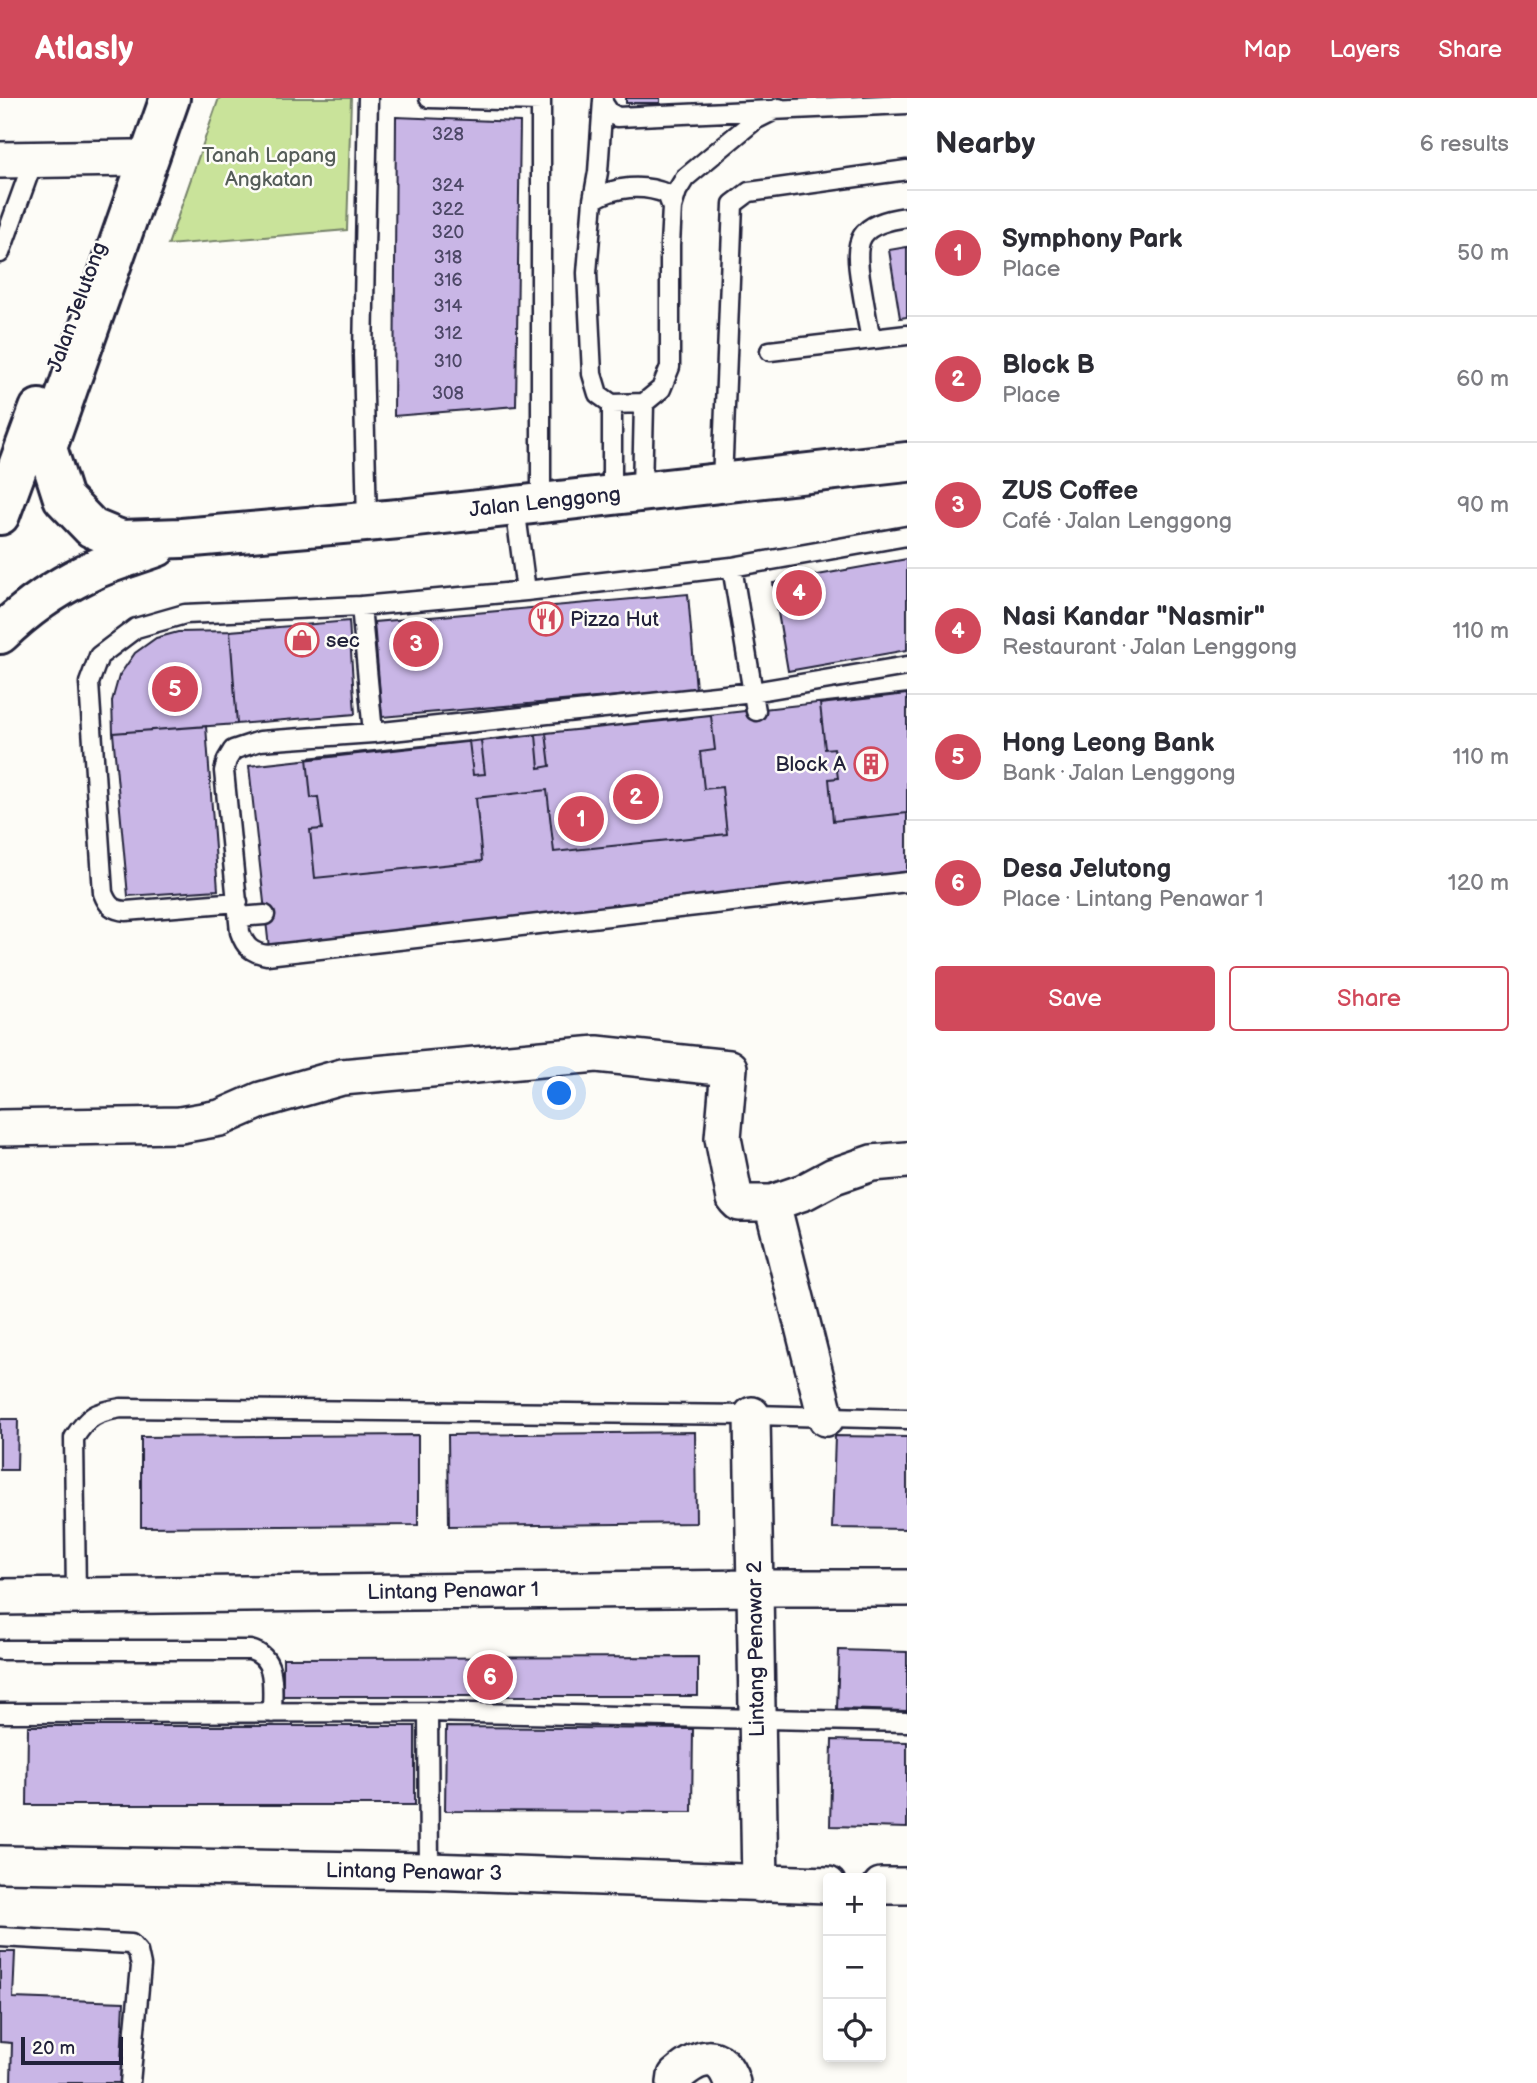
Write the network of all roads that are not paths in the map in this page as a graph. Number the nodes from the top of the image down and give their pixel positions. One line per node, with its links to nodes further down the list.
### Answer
1 (153, 98): 9 (main road, Jalan Jelutong)
2 (170, 98): 28 (main road, Jalan Lenggong)
3 (368, 98): 26 (lane)
4 (429, 98): 5 (lane)
5 (541, 99): 24 (lane)
6 (603, 100): 8 (lane); 12 (lane)
7 (907, 104): 8 (lane)
8 (779, 108): 13 (lane)
9 (132, 158): 10 (street); 25 (main road, Jalan Jelutong)
10 (17, 160): 15 (lane)
11 (907, 170): 22 (lane)
12 (593, 201): 13 (lane); 20 (lane)
13 (672, 206): 19 (lane)
14 (907, 217): 17 (lane)
15 (0, 253)
16 (907, 335): 17 (lane)
17 (871, 339): 18 (lane)
18 (769, 351)
19 (644, 403): 20 (lane); 23 (lane)
20 (612, 404): 23 (lane)
21 (907, 461): 22 (main road, Jalan Lenggong)
22 (722, 482): 23 (main road, Jalan Lenggong)
23 (627, 493): 24 (main road, Jalan Lenggong)
24 (528, 504): 26 (main road, Jalan Lenggong); 30 (lane)
25 (0, 515)
26 (367, 522): 28 (main road, Jalan Lenggong)
27 (907, 536): 29 (lane)
28 (182, 538): 32 (main road, Jalan Lenggong)
29 (732, 567): 30 (lane); 34 (lane)
30 (526, 590): 31 (lane)
31 (361, 606): 36 (lane); 38 (lane)
32 (0, 634)
33 (907, 666): 34 (lane)
34 (753, 692): 35 (lane); 36 (lane)
35 (756, 711)
36 (373, 733): 38 (lane)
37 (907, 882): 38 (lane)
38 (238, 910): 39 (lane)
39 (265, 915)
40 (0, 1128): 42 (street)
41 (907, 1160): 42 (street)
42 (772, 1203): 44 (street)
43 (752, 1415): 44 (lane); 46 (street, Lintang Penawar 2); 48 (lane)
44 (826, 1418): 45 (lane)
45 (907, 1419)
46 (755, 1588): 47 (street, Lintang Penawar 1); 48 (street, Lintang Penawar 1); 54 (street, Lintang Penawar 2)
47 (907, 1588)
48 (76, 1595): 49 (street, Lintang Penawar 1)
49 (0, 1597)
50 (0, 1650): 53 (lane)
51 (428, 1712): 53 (lane); 54 (lane); 57 (lane)
52 (0, 1713): 53 (lane)
53 (272, 1713)
54 (757, 1720): 55 (lane); 58 (street, Lintang Penawar 2)
55 (907, 1722)
56 (0, 1864): 57 (street, Lintang Penawar 3)
57 (429, 1871): 58 (street, Lintang Penawar 3)
58 (760, 1884): 59 (street, Lintang Penawar 3)
59 (823, 1885)
60 (886, 1886): 61 (street)
61 (907, 1886)
62 (0, 1937): 63 (lane)
63 (130, 2083)
64 (675, 2083): 65 (street)
65 (732, 2083)

